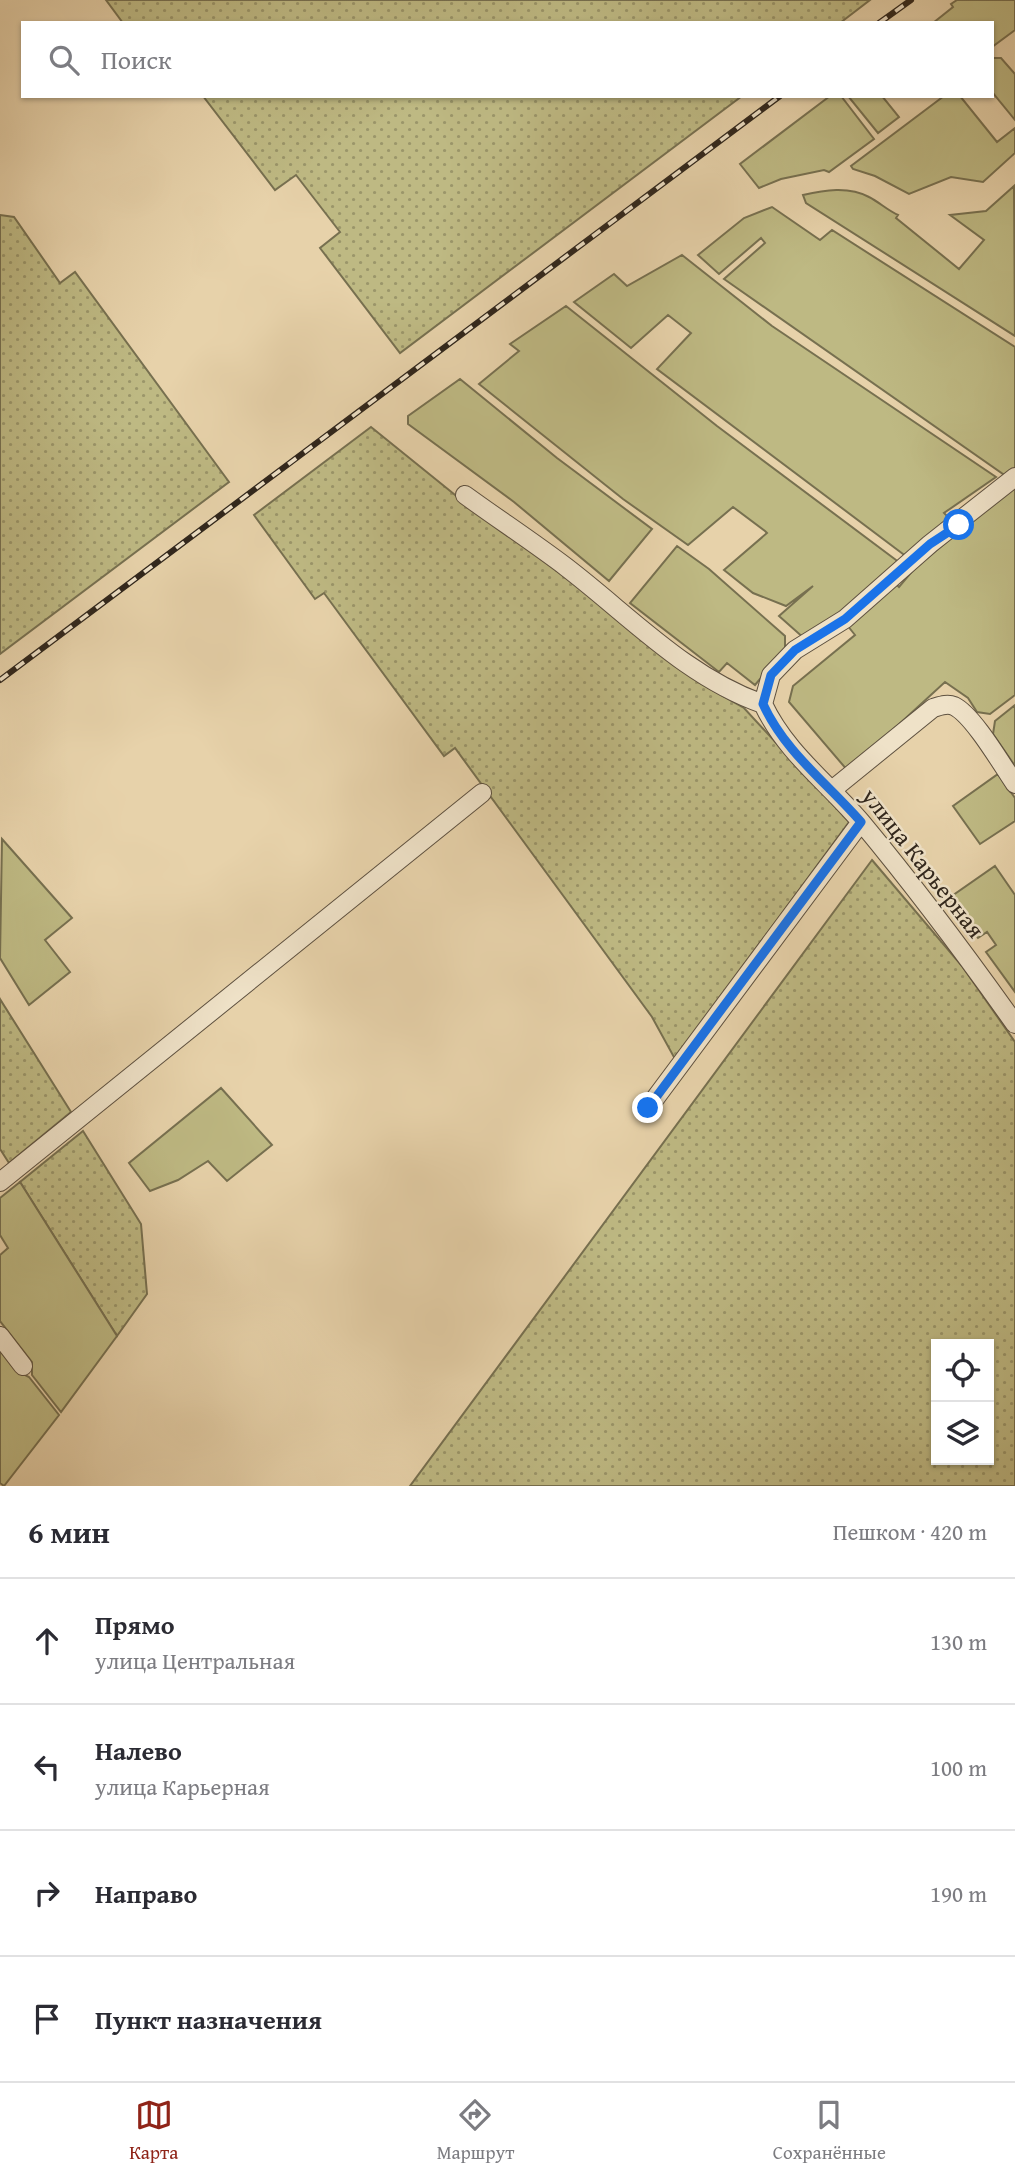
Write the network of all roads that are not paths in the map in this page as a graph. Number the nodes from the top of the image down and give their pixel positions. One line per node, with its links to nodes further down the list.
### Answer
1 (1015, 477): 3 (street)
2 (465, 495): 3 (street)
3 (763, 704): 5 (street, улица Карьерная)
4 (1015, 784): 5 (street)
5 (832, 790): 7 (street, улица Карьерная)
6 (482, 793): 10 (street)
7 (861, 822): 8 (street, улица Карьерная); 9 (street)
8 (1015, 1024)
9 (648, 1108)
10 (0, 1182)
11 (0, 1336): 12 (street)
12 (23, 1366)

